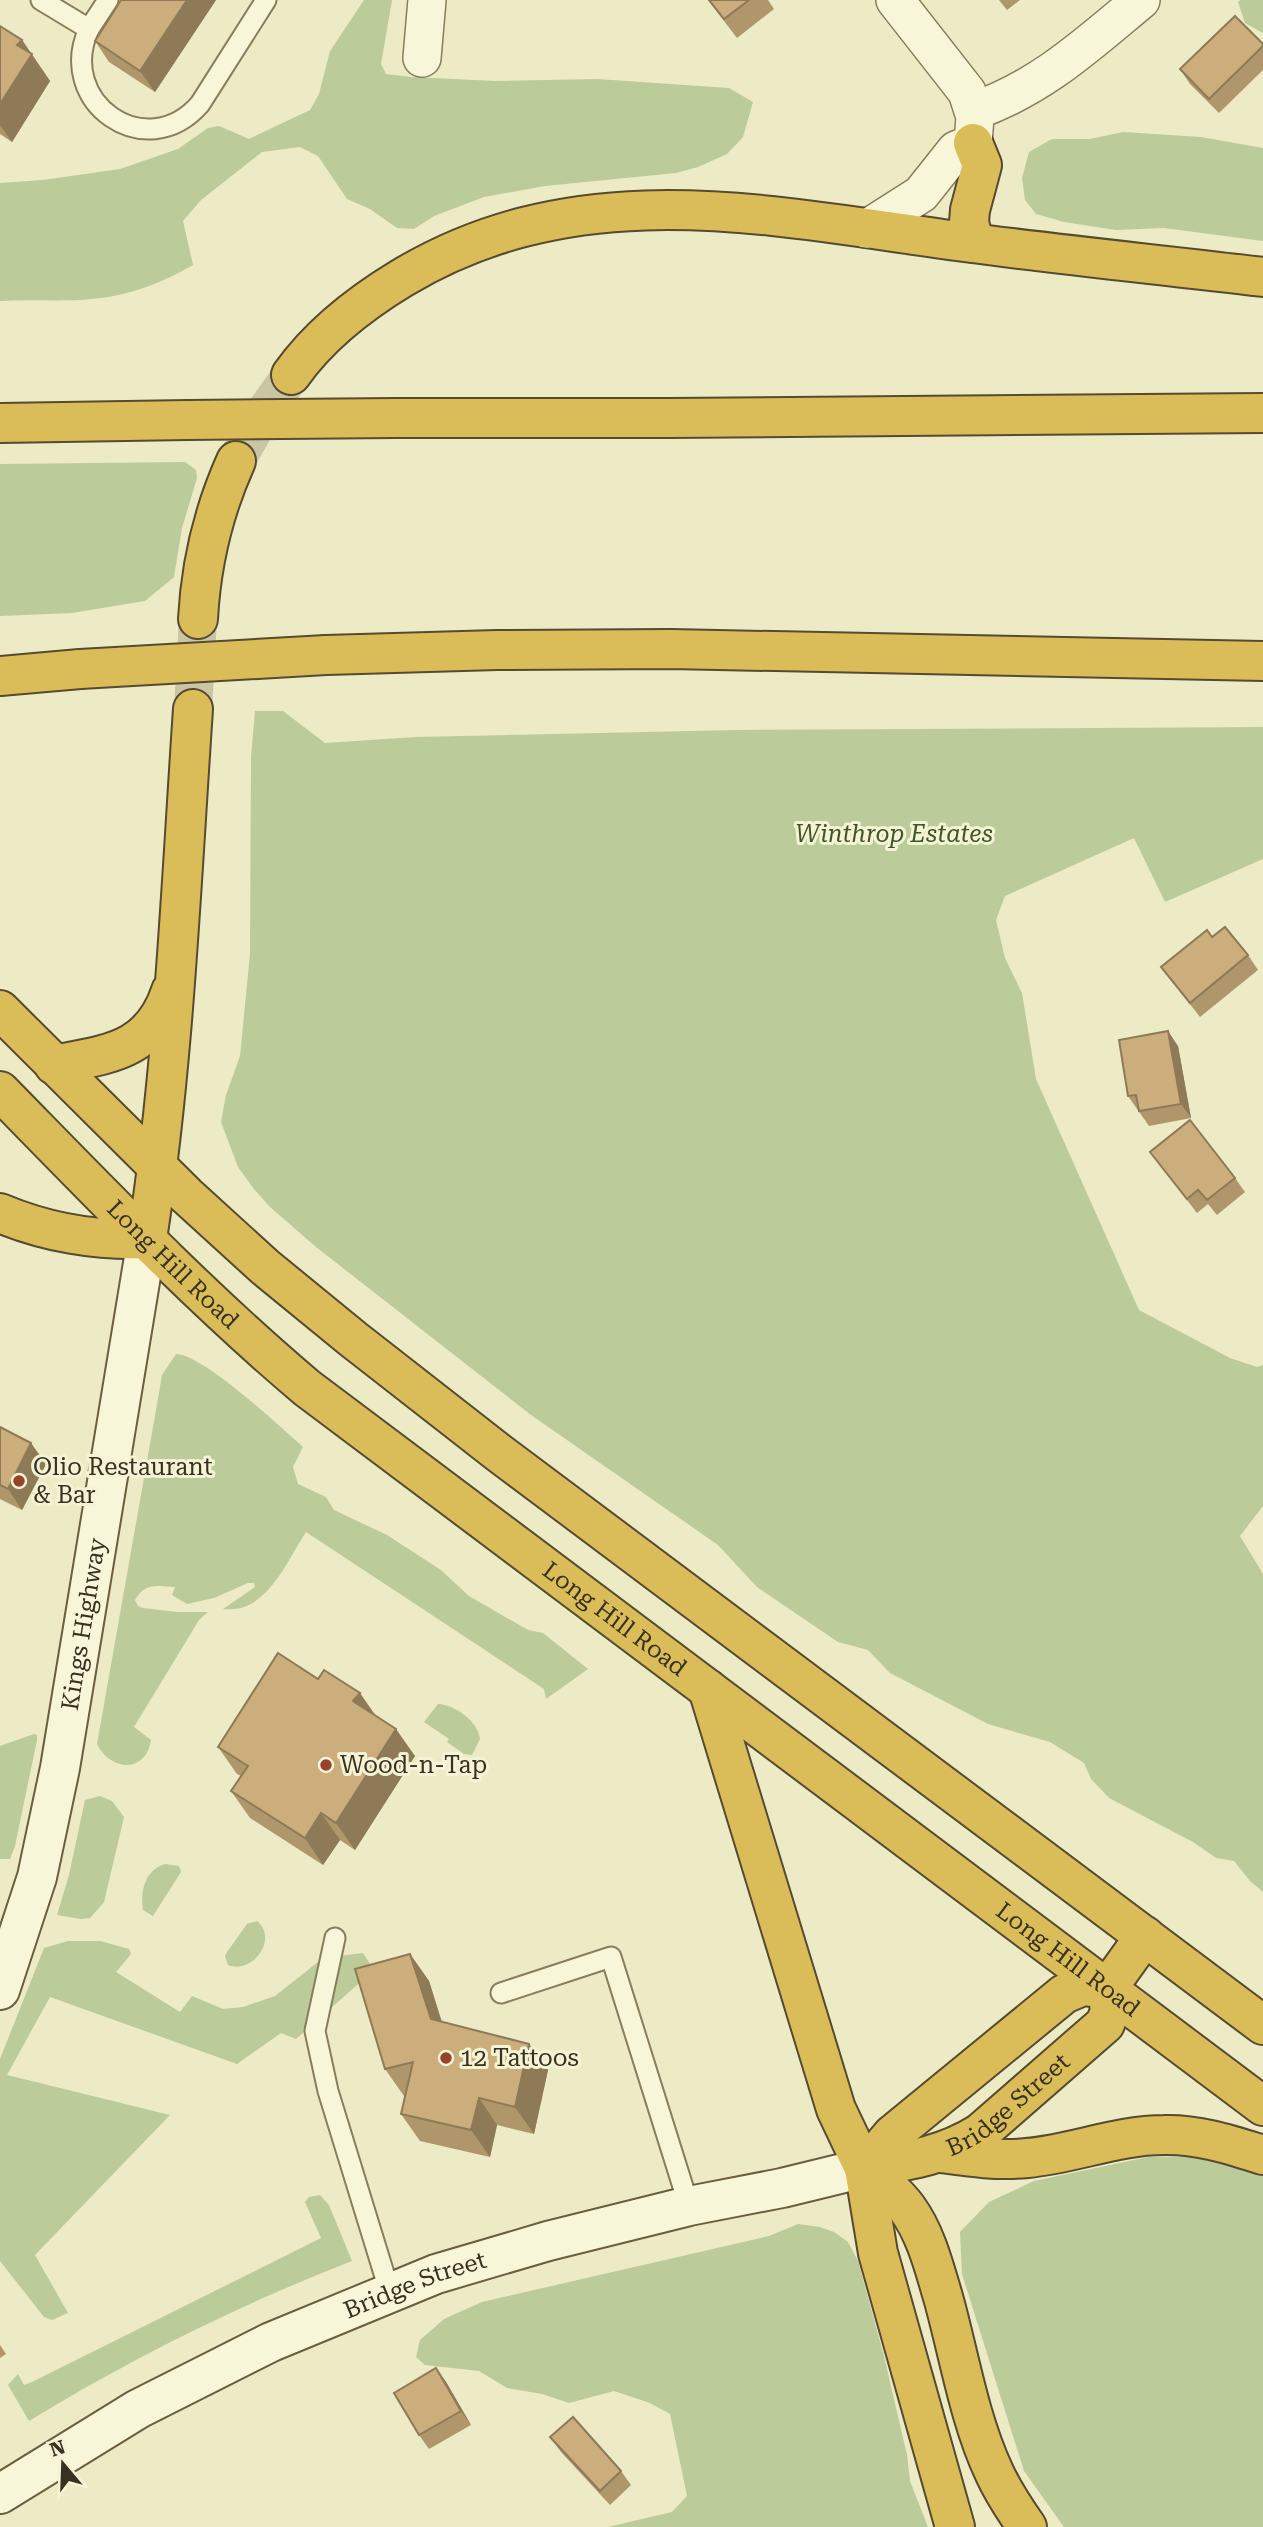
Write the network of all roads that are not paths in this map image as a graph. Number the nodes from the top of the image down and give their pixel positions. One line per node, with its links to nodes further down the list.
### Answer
1 (41, 0): 7 (lane)
2 (108, 0): 7 (lane)
3 (266, 0): 7 (lane)
4 (427, 0): 8 (street)
5 (895, 0): 9 (street)
6 (1142, 0): 9 (street)
7 (89, 29)
8 (422, 58)
9 (974, 127): 10 (street); 11 (highway)
10 (866, 229): 11 (highway); 13 (highway)
11 (974, 243): 12 (highway)
12 (1263, 277)
13 (291, 375)
14 (1263, 413): 15 (highway)
15 (669, 418): 16 (highway, bridge); 17 (highway)
16 (0, 423)
17 (1263, 437)
18 (236, 461): 19 (highway)
19 (198, 619)
20 (1263, 661): 21 (highway, bridge)
21 (0, 676)
22 (192, 709): 23 (highway)
23 (176, 972): 25 (highway); 27 (highway, Kings Highway)
24 (0, 1010): 25 (highway)
25 (54, 1065): 27 (highway)
26 (0, 1091): 29 (highway, Long Hill Road)
27 (157, 1168): 29 (highway, Kings Highway); 31 (highway)
28 (0, 1213): 29 (highway)
29 (147, 1239): 30 (highway, Long Hill Road); 34 (main road, Kings Highway)
30 (708, 1689): 33 (highway, Long Hill Road); 40 (highway)
31 (1145, 1936): 33 (highway); 36 (highway)
32 (335, 1938): 42 (lane)
33 (1107, 1989): 37 (highway, Long Hill Road); 38 (highway, Bridge Street); 40 (highway, Bridge Street)
34 (0, 1990)
35 (501, 1993): 41 (lane)
36 (1263, 2025)
37 (1263, 2106)
38 (941, 2153): 39 (highway); 40 (highway, Bridge Street)
39 (1263, 2155)
40 (864, 2168): 41 (main road, Bridge Street); 44 (highway); 45 (highway)
41 (689, 2206): 42 (main road, Bridge Street)
42 (390, 2292): 43 (main road, Bridge Street)
43 (0, 2494)
44 (955, 2527)
45 (1027, 2527)

